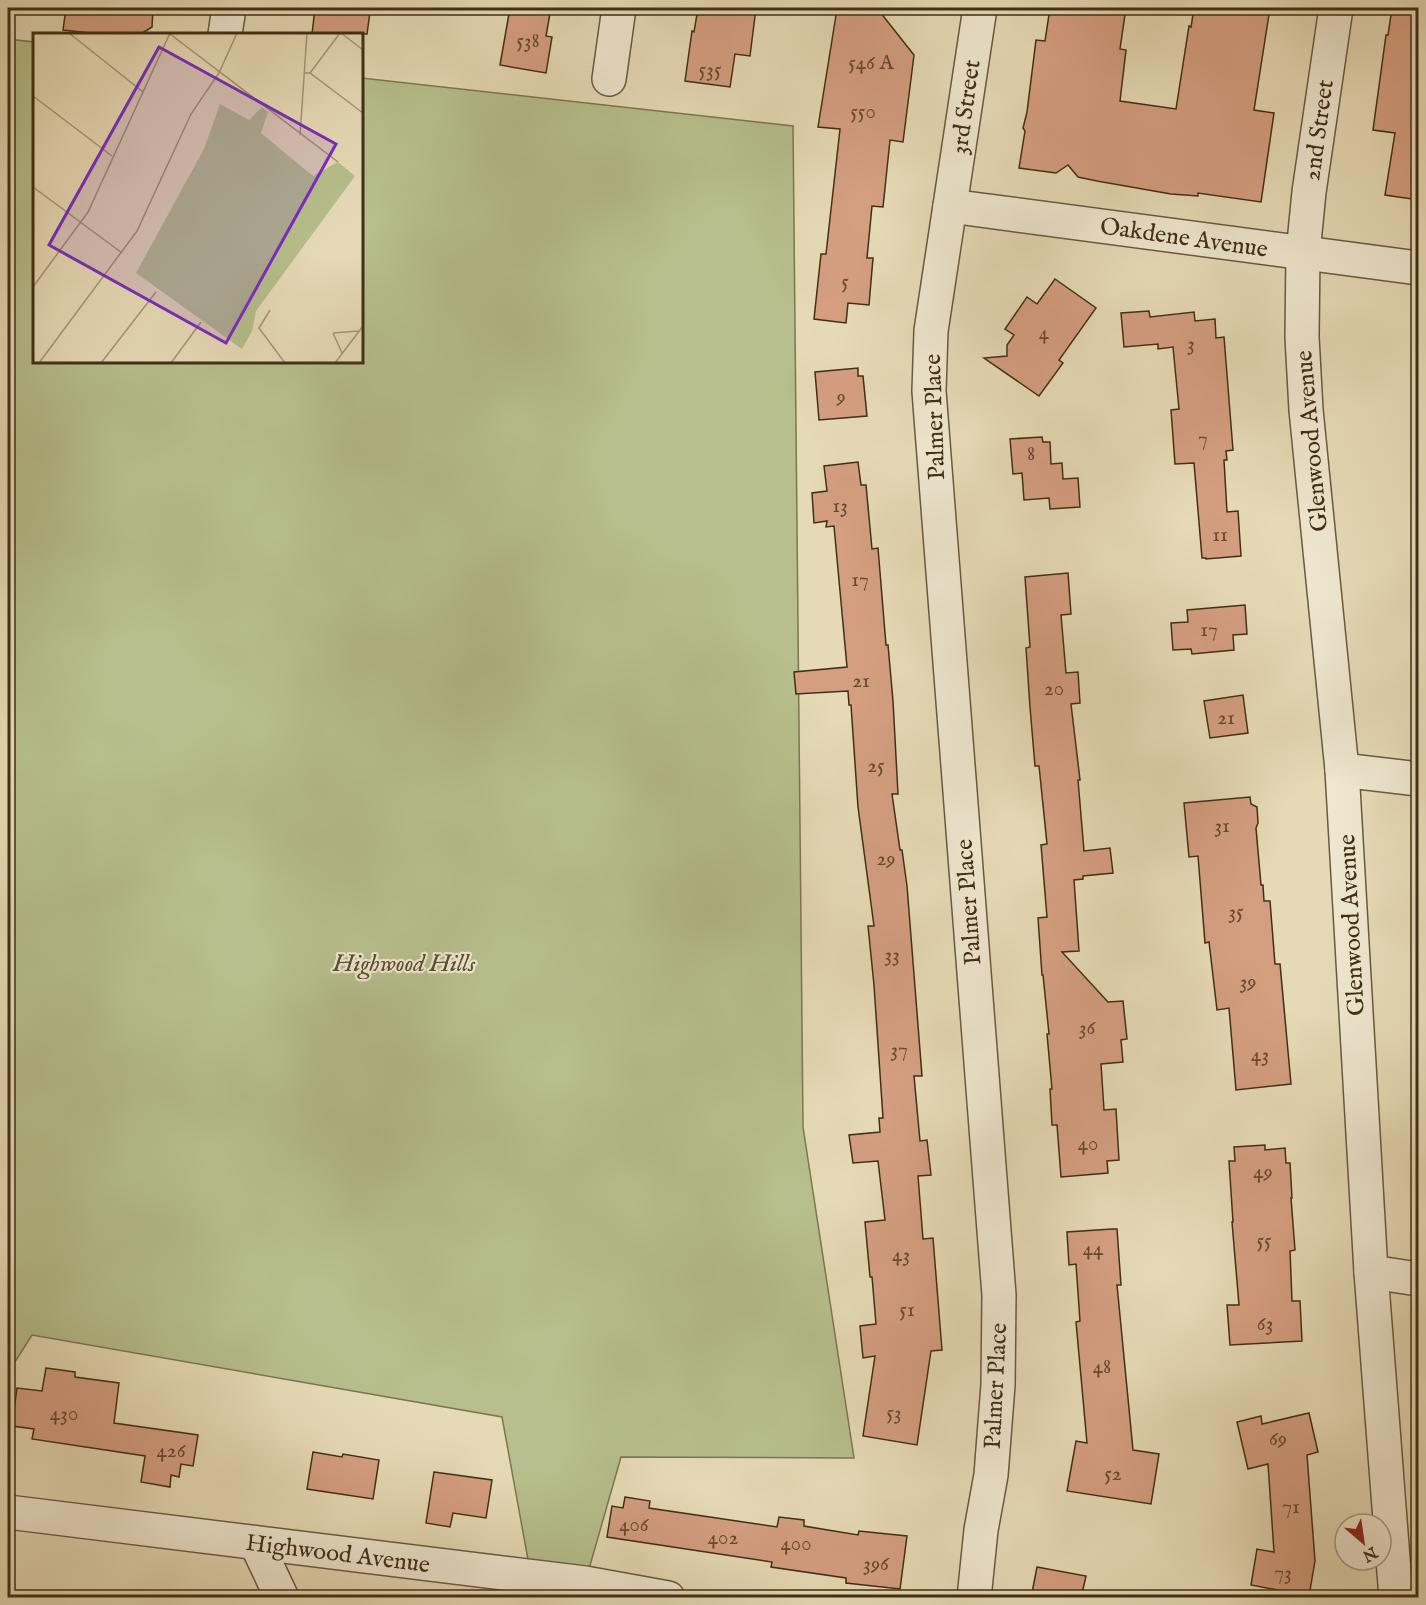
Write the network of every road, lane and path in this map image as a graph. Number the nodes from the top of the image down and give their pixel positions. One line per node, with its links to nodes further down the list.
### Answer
1 (229, 8): 5 (street)
2 (619, 8): 6 (street)
3 (980, 8): 7 (street, 3rd Street)
4 (1336, 8): 8 (street, 2nd Street)
5 (225, 33)
6 (609, 79)
7 (950, 206): 8 (street, Oakdene Avenue); 18 (street, Palmer Place)
8 (1303, 253): 9 (street, Oakdene Avenue); 10 (street, Glenwood Avenue)
9 (1419, 268)
10 (1342, 770): 11 (street); 12 (street, Glenwood Avenue)
11 (1419, 779)
12 (1371, 1272): 13 (street); 19 (street, Glenwood Avenue)
13 (1419, 1279)
14 (8, 1512): 15 (street, Highwood Avenue)
15 (256, 1543): 16 (street); 17 (street, Highwood Avenue)
16 (282, 1598)
17 (668, 1598)
18 (974, 1598)
19 (1396, 1598)

